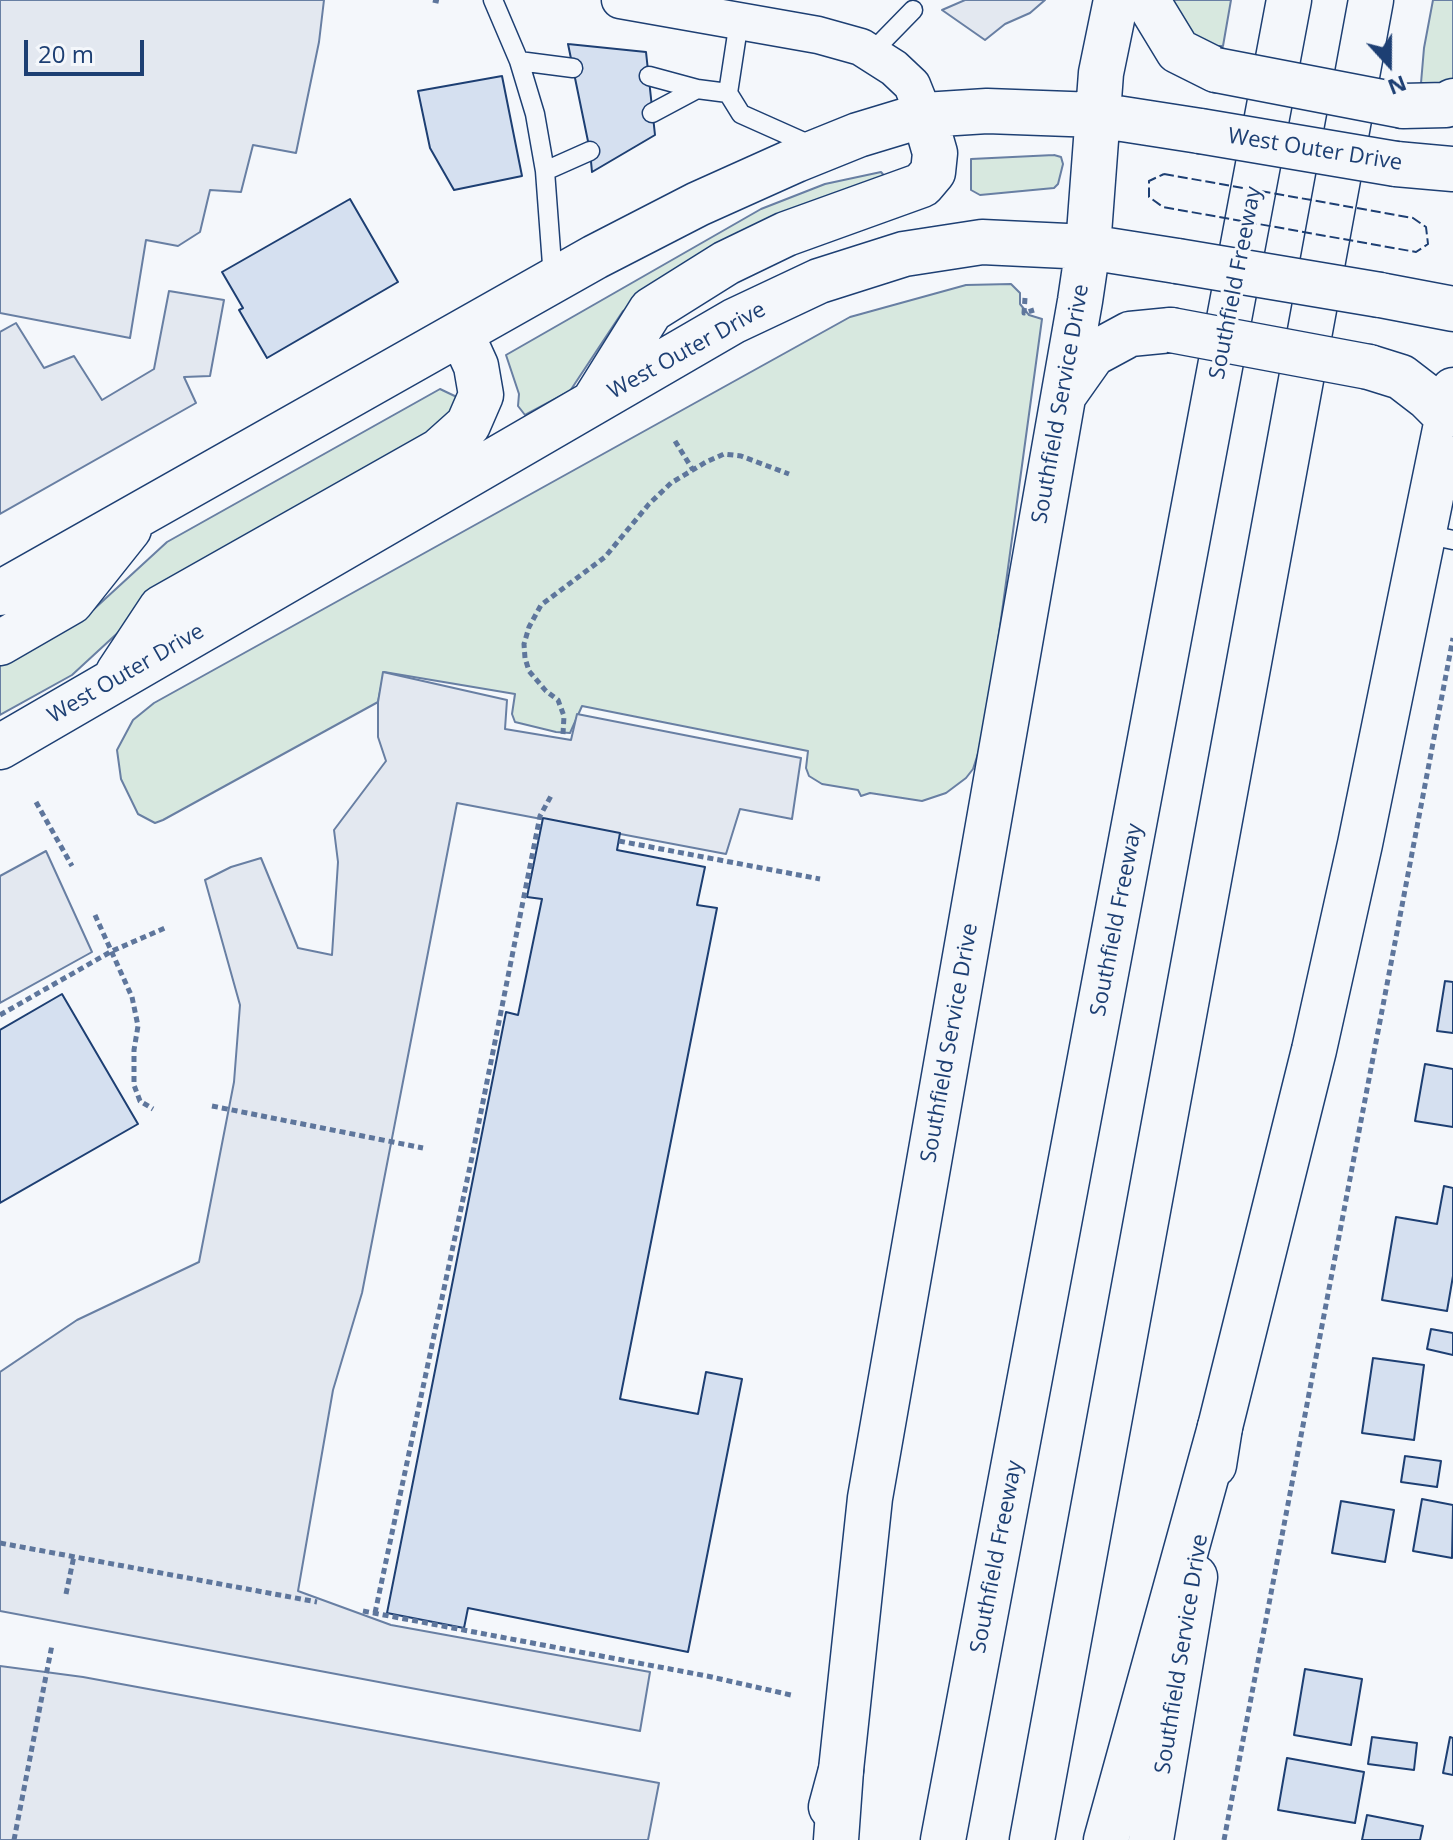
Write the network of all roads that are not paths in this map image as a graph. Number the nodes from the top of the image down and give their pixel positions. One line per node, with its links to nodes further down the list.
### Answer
1 (493, 0): 10 (lane)
2 (620, 0): 8 (street)
3 (1116, 0): 18 (main road, Southfield Service Drive)
4 (1147, 0): 15 (main road, bridge)
5 (1289, 0): 40 (main road, Southfield Freeway)
6 (1371, 0): 41 (main road)
7 (913, 10): 9 (lane)
8 (739, 21): 9 (street); 14 (lane)
9 (871, 53): 17 (street)
10 (519, 61): 11 (lane); 22 (lane)
11 (573, 68)
12 (649, 76): 13 (lane)
13 (697, 89): 14 (lane); 16 (lane)
14 (728, 93): 19 (lane)
15 (1453, 101)
16 (652, 113)
17 (924, 115): 18 (main road, West Outer Drive); 19 (main road, West Outer Drive); 29 (main road)
18 (1097, 115): 21 (main road, West Outer Drive, bridge); 23 (main road, Southfield Service Drive)
19 (821, 150): 24 (main road, West Outer Drive)
20 (590, 151): 22 (lane)
21 (1453, 169)
22 (545, 171): 24 (lane)
23 (1088, 247): 25 (main road, West Outer Drive, bridge); 27 (main road, Southfield Service Drive); 29 (main road, West Outer Drive)
24 (553, 280): 26 (main road, West Outer Drive)
25 (1453, 309)
26 (461, 333): 30 (main road, West Outer Drive); 34 (main road)
27 (1062, 398): 28 (main road, bridge); 37 (main road, Southfield Service Drive)
28 (1449, 403): 31 (main road, Southfield Service Drive)
29 (592, 404): 34 (main road, West Outer Drive)
30 (143, 512): 32 (main road, West Outer Drive); 33 (main road)
31 (1439, 537): 36 (main road, Southfield Service Drive)
32 (0, 593)
33 (0, 643)
34 (112, 682): 35 (main road, West Outer Drive)
35 (0, 747)
36 (1220, 1427): 42 (main road); 43 (main road, Southfield Service Drive)
37 (841, 1770): 38 (main road, Southfield Service Drive); 39 (main road)
38 (823, 1840)
39 (836, 1840)
40 (943, 1840)
41 (1032, 1840)
42 (1106, 1840)
43 (1151, 1840)

